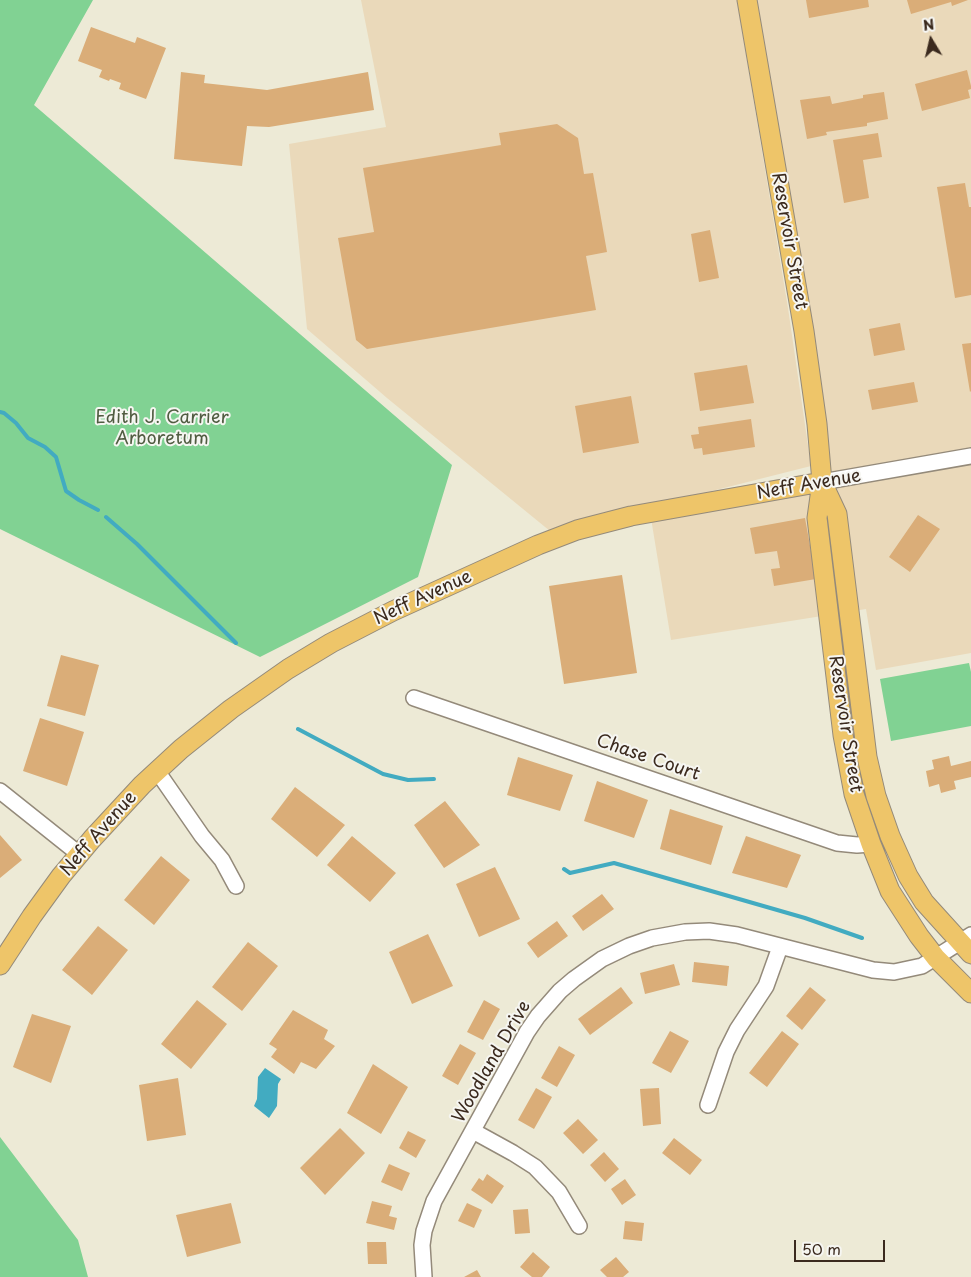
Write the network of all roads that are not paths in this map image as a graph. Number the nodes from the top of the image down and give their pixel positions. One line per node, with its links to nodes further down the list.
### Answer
1 (747, 0): 3 (main road, Reservoir Street)
2 (971, 456): 3 (street, Neff Avenue)
3 (822, 482): 5 (main road, Neff Avenue); 7 (main road, Reservoir Street); 10 (main road, Reservoir Street)
4 (414, 698): 7 (street, Chase Court)
5 (157, 771): 8 (main road, Neff Avenue); 9 (street)
6 (0, 791): 8 (street)
7 (871, 844): 12 (main road, Reservoir Street)
8 (79, 854): 13 (main road, Neff Avenue)
9 (236, 886)
10 (968, 944): 12 (street, Woodland Drive)
11 (780, 947): 12 (street, Woodland Drive); 15 (street); 16 (street, Woodland Drive)
12 (936, 958): 14 (main road, Reservoir Street)
13 (0, 966)
14 (971, 993)
15 (708, 1105)
16 (473, 1131): 17 (street); 18 (street, Woodland Drive)
17 (579, 1226)
18 (424, 1277)

